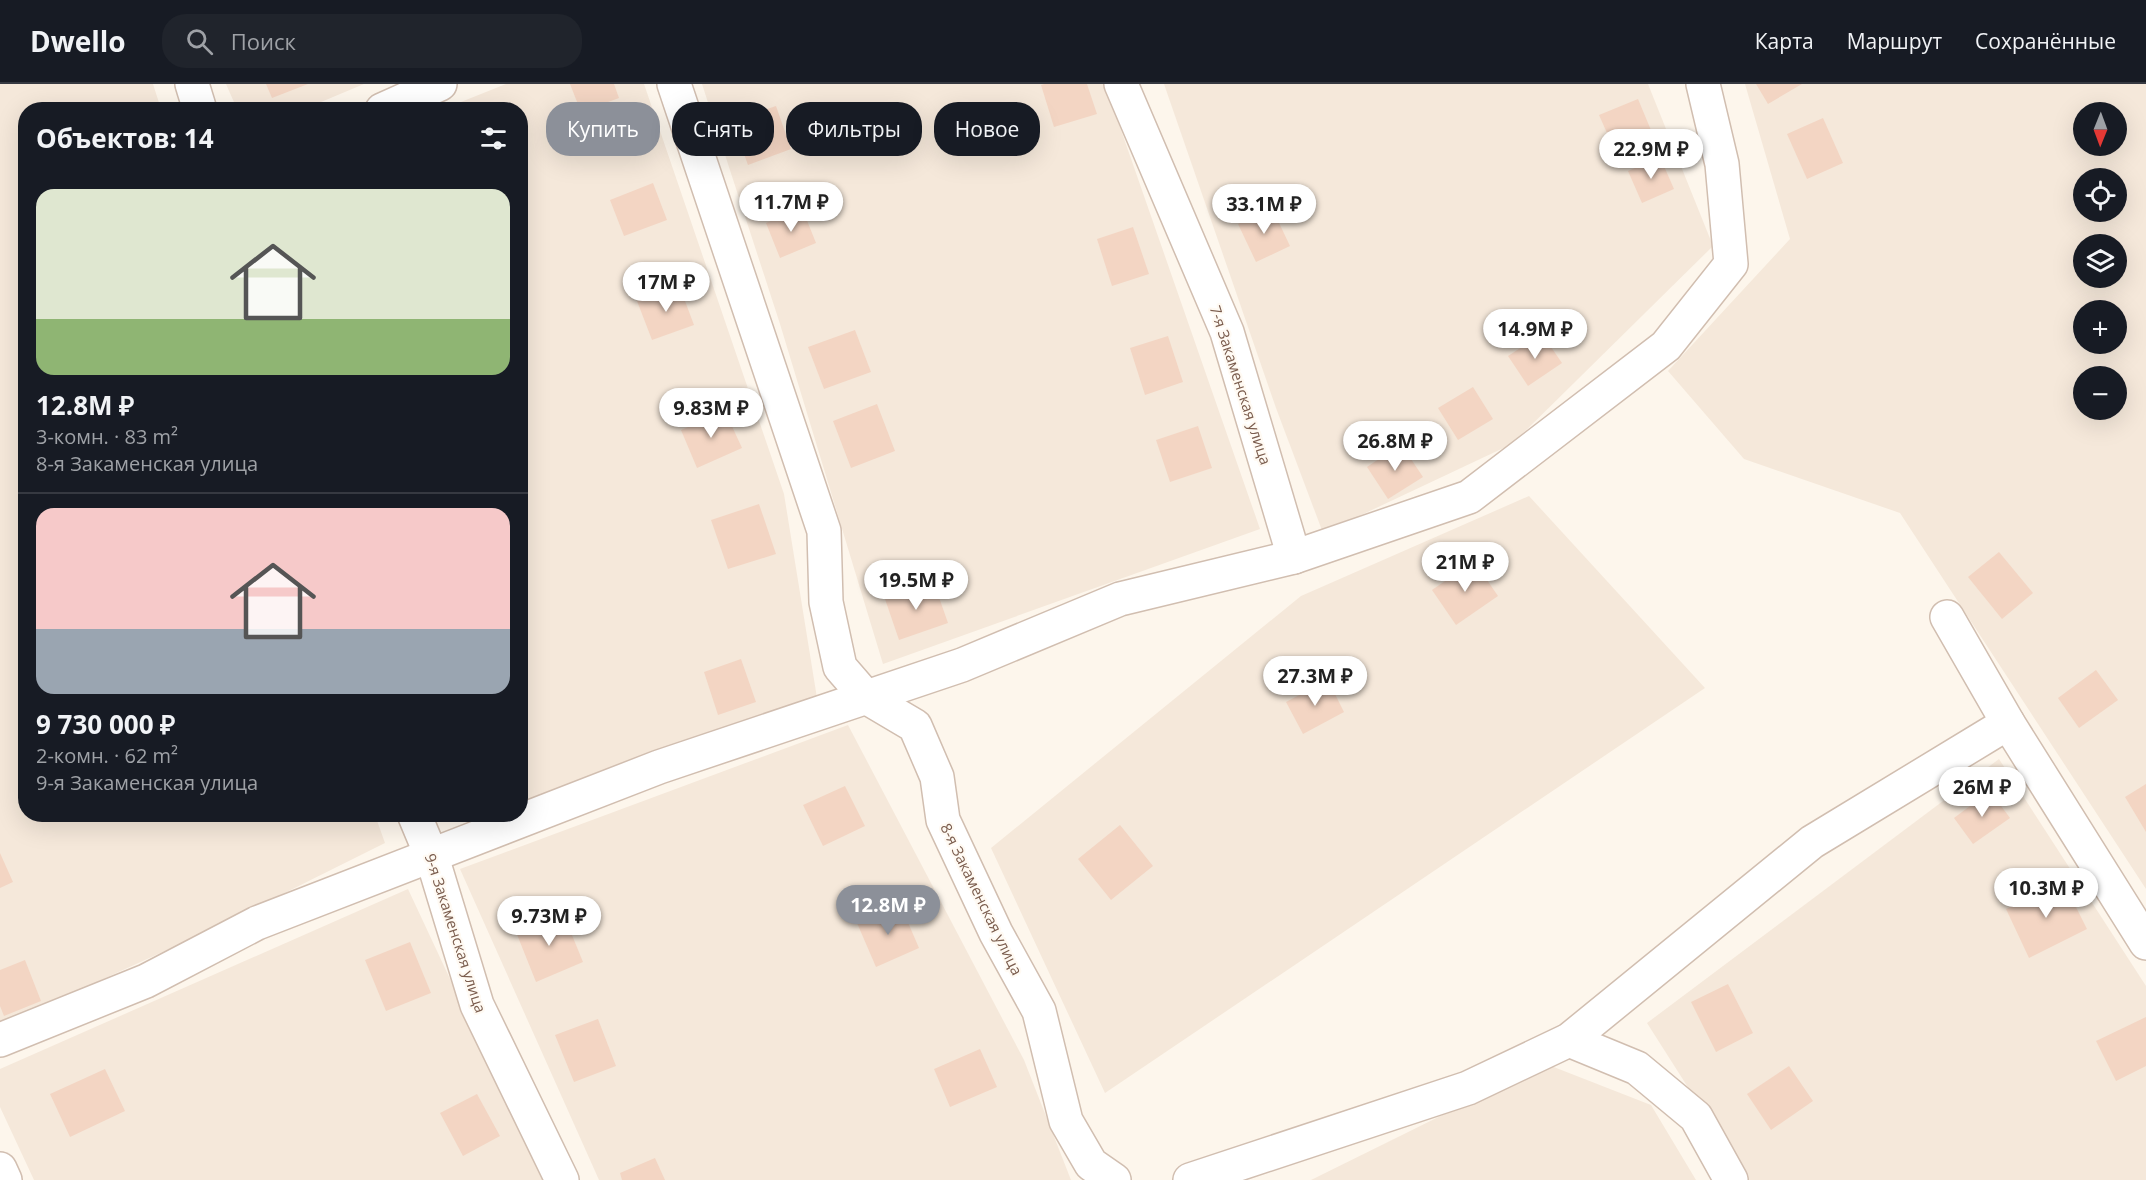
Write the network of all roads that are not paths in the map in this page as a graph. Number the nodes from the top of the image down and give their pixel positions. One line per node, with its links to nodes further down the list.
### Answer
1 (192, 84): 6 (street)
2 (440, 84): 7 (street)
3 (674, 84): 10 (street, 8-я Закаменская улица)
4 (1121, 84): 8 (street, 7-я Закаменская улица)
5 (1703, 84): 8 (street)
6 (198, 102)
7 (400, 102)
8 (1294, 557): 10 (street)
9 (1947, 617): 11 (street)
10 (866, 697): 12 (street); 22 (street, 8-я Закаменская улица)
11 (2008, 723): 16 (street); 18 (street)
12 (528, 819)
13 (417, 822): 15 (street, 9-я Закаменская улица)
14 (520, 822): 15 (street)
15 (432, 857): 17 (street); 21 (street, 9-я Закаменская улица)
16 (2146, 943)
17 (0, 1040)
18 (1569, 1040): 23 (street); 24 (street)
19 (0, 1169): 20 (street)
20 (5, 1180)
21 (562, 1180)
22 (1114, 1180)
23 (1190, 1180)
24 (1731, 1180)

